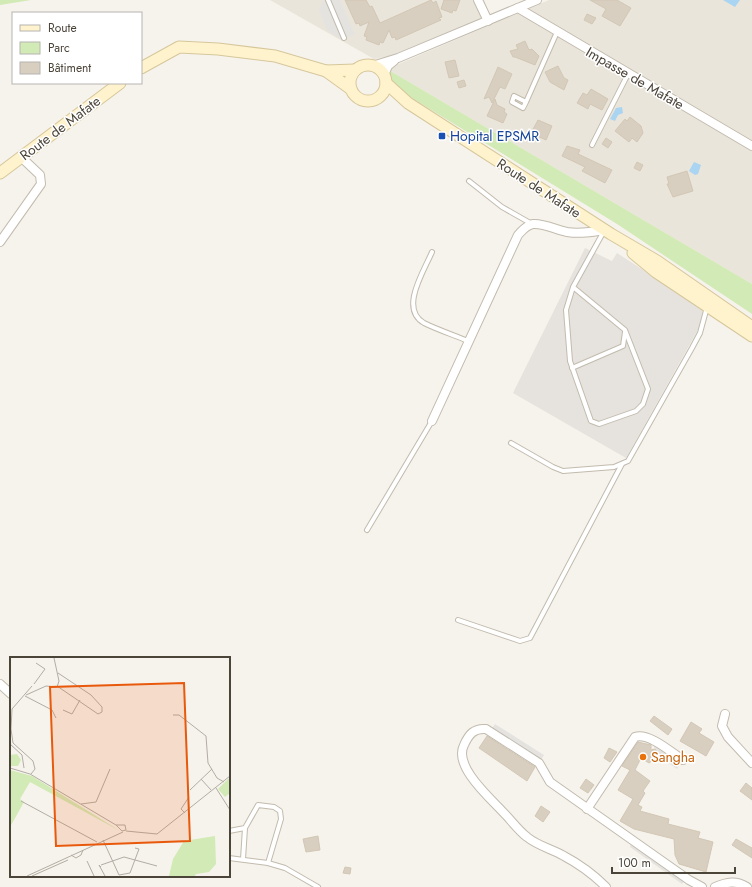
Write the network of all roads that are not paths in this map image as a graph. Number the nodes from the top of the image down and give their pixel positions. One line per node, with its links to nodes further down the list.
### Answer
1 (328, 0): 7 (lane)
2 (478, 0): 5 (street)
3 (537, 0): 4 (street)
4 (518, 8): 5 (street); 6 (street, Impasse de Mafate)
5 (488, 21): 8 (street)
6 (557, 32): 13 (street, Impasse de Mafate); 18 (lane)
7 (344, 38)
8 (398, 58): 9 (street); 14 (street)
9 (372, 66): 11 (main road); 14 (main road)
10 (142, 67): 12 (main road)
11 (355, 70): 12 (main road); 16 (main road)
12 (326, 71): 16 (main road)
13 (628, 74): 20 (lane); 21 (street, Impasse de Mafate)
14 (385, 78): 17 (main road); 19 (main road, Route de Mafate)
15 (119, 84): 22 (main road, Route de Mafate)
16 (351, 89): 17 (main road)
17 (376, 100): 19 (main road, Route de Mafate)
18 (526, 102)
19 (408, 103): 26 (main road, Route de Mafate)
20 (592, 145)
21 (752, 146)
22 (21, 157): 23 (main road, Route de Mafate); 27 (street)
23 (0, 172)
24 (469, 181): 25 (lane)
25 (532, 224): 26 (street); 34 (street)
26 (607, 232): 29 (lane); 30 (main road, Route de Mafate)
27 (0, 242)
28 (432, 252): 34 (lane)
29 (573, 287): 32 (lane); 35 (lane)
30 (709, 302): 31 (main road, Route de Mafate); 33 (main road, Route de Mafate); 38 (lane)
31 (752, 327)
32 (625, 330): 35 (lane); 35 (lane)
33 (752, 336)
34 (468, 341): 36 (street)
35 (572, 368)
36 (432, 422): 39 (lane)
37 (511, 444): 38 (lane)
38 (622, 464): 40 (lane)
39 (367, 530)
40 (458, 620)
41 (0, 684): 42 (street)
42 (10, 693)
43 (725, 714): 45 (street)
44 (683, 760): 46 (street)
45 (752, 763)
46 (587, 809): 53 (street); 54 (street)
47 (244, 828): 48 (lane); 50 (lane); 51 (lane)
48 (230, 831)
49 (230, 858): 50 (lane)
50 (243, 859): 51 (lane)
51 (268, 863): 52 (lane)
52 (318, 887)
53 (606, 887)
54 (702, 887)
55 (715, 887): 56 (street)
56 (747, 887)

